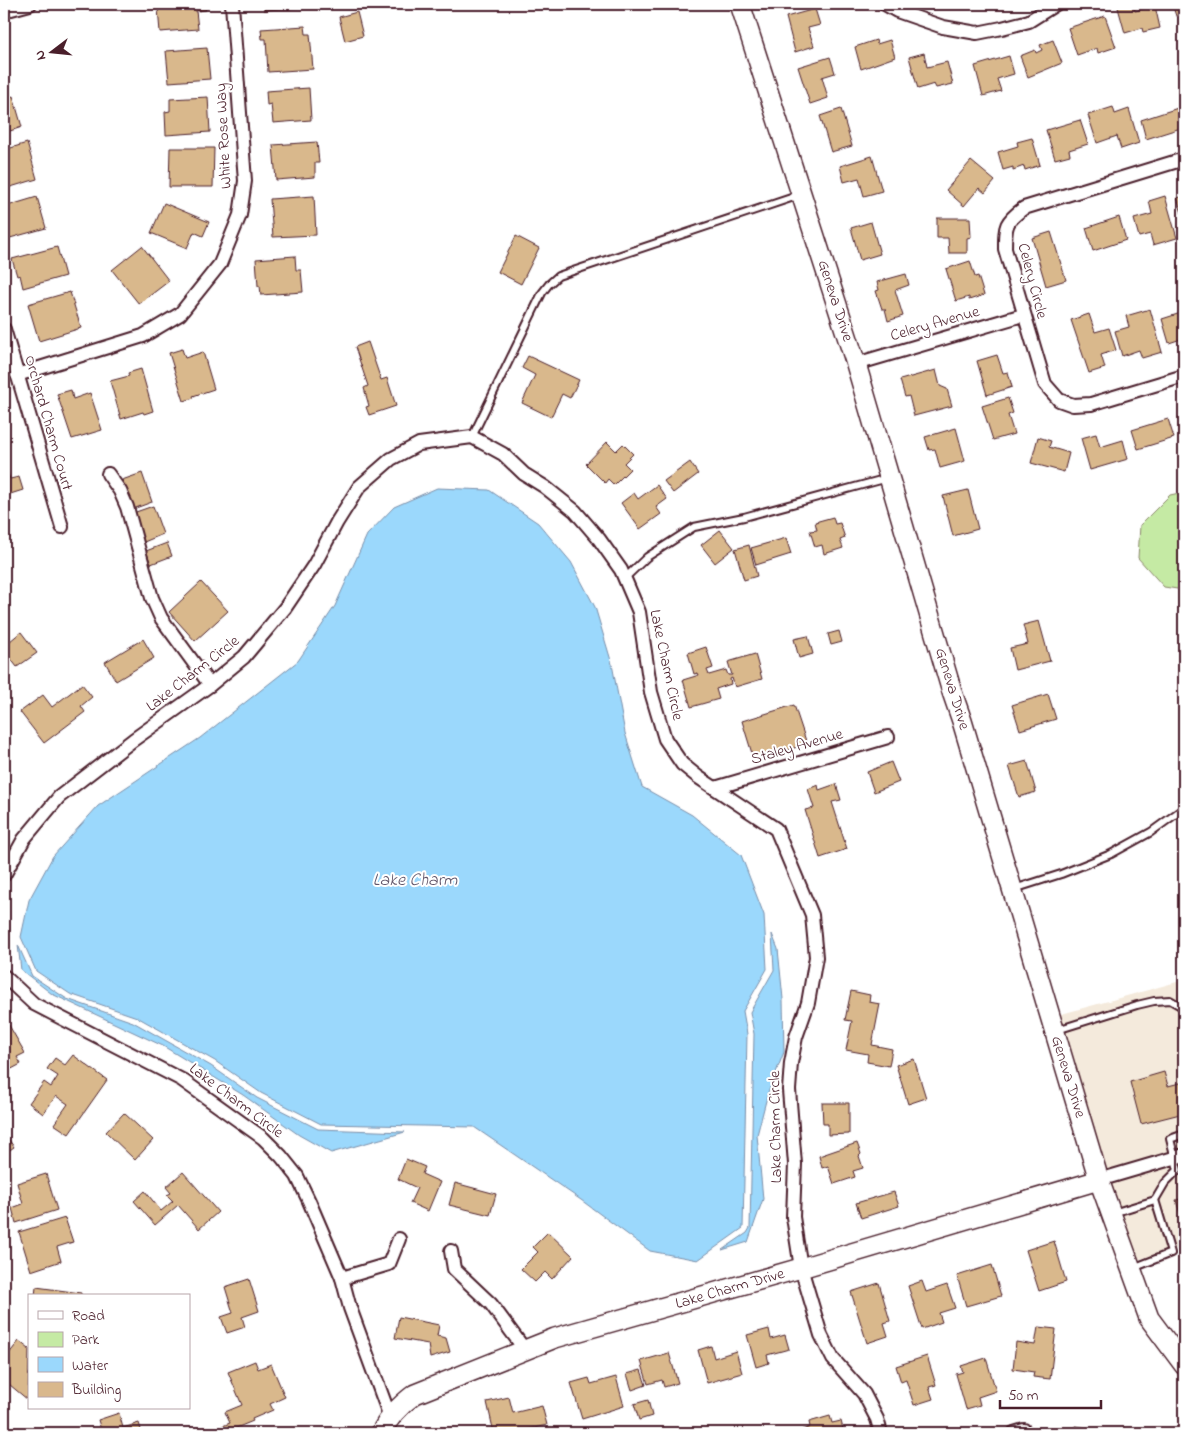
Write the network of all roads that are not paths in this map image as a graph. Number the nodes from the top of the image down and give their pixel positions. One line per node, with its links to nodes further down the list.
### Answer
1 (30, 4): 6 (street)
2 (232, 4): 12 (street, White Rose Way)
3 (740, 4): 8 (main road, Geneva Drive)
4 (885, 4): 5 (street)
5 (1056, 4)
6 (4, 11)
7 (1184, 159): 9 (street, Celery Circle)
8 (801, 194): 11 (main road, Geneva Drive); 14 (lane)
9 (1023, 315): 11 (street, Celery Avenue); 13 (street, Celery Circle)
10 (4, 329): 12 (street, Orchard Charm Court)
11 (856, 364): 16 (main road, Geneva Drive)
12 (17, 375): 17 (street, Orchard Charm Court)
13 (1184, 376)
14 (472, 437): 18 (street, Lake Charm Circle); 19 (street, Lake Charm Circle)
15 (108, 474): 19 (street)
16 (889, 477): 18 (lane); 24 (main road, Geneva Drive)
17 (62, 527)
18 (624, 578): 21 (street, Lake Charm Circle)
19 (210, 685): 23 (street, Lake Charm Circle)
20 (888, 737): 21 (street, Staley Avenue)
21 (715, 788): 35 (street, Lake Charm Circle)
22 (1184, 808): 24 (lane)
23 (4, 875)
24 (1013, 890): 27 (main road, Geneva Drive)
25 (4, 976): 37 (street, Lake Charm Circle)
26 (1184, 1008): 27 (lane)
27 (1055, 1031): 30 (main road, Geneva Drive)
28 (1184, 1134): 29 (lane)
29 (1180, 1157): 30 (street); 31 (lane)
30 (1099, 1180): 32 (main road, Geneva Drive); 35 (main road, Lake Charm Drive)
31 (1155, 1200): 32 (lane); 36 (lane)
32 (1111, 1213): 36 (main road, Geneva Drive)
33 (399, 1239): 37 (street)
34 (451, 1251): 38 (street)
35 (801, 1268): 38 (main road, Lake Charm Drive); 42 (street, Lake Charm Circle)
36 (1131, 1268): 39 (main road, Geneva Drive)
37 (342, 1278): 40 (street, Lake Charm Circle)
38 (525, 1350): 40 (main road, Lake Charm Drive)
39 (1184, 1365)
40 (390, 1417): 41 (main road, Lake Charm Drive)
41 (381, 1433)
42 (882, 1433)

